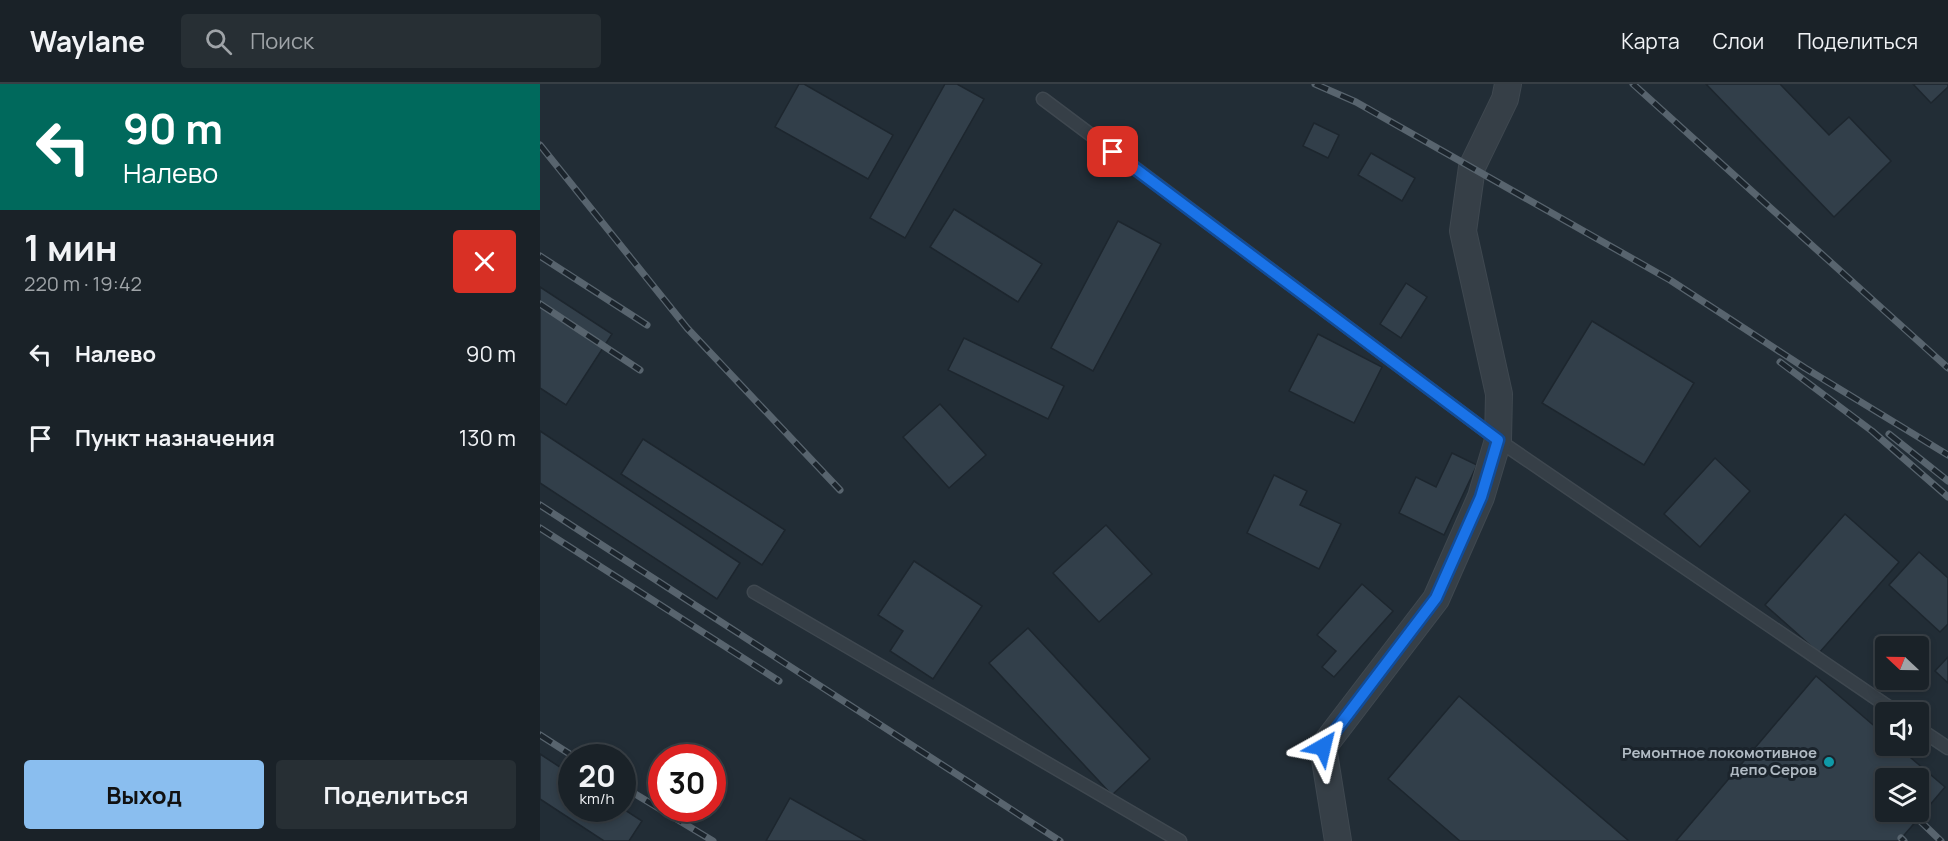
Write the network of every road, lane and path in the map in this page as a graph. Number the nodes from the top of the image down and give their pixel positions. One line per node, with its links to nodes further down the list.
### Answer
1 (1508, 84): 3 (street)
2 (1043, 99): 3 (lane)
3 (1498, 440): 5 (lane); 9 (street)
4 (754, 592): 8 (lane)
5 (1881, 702)
6 (1929, 735): 7 (lane)
7 (1948, 748)
8 (1180, 841)
9 (1338, 841)

